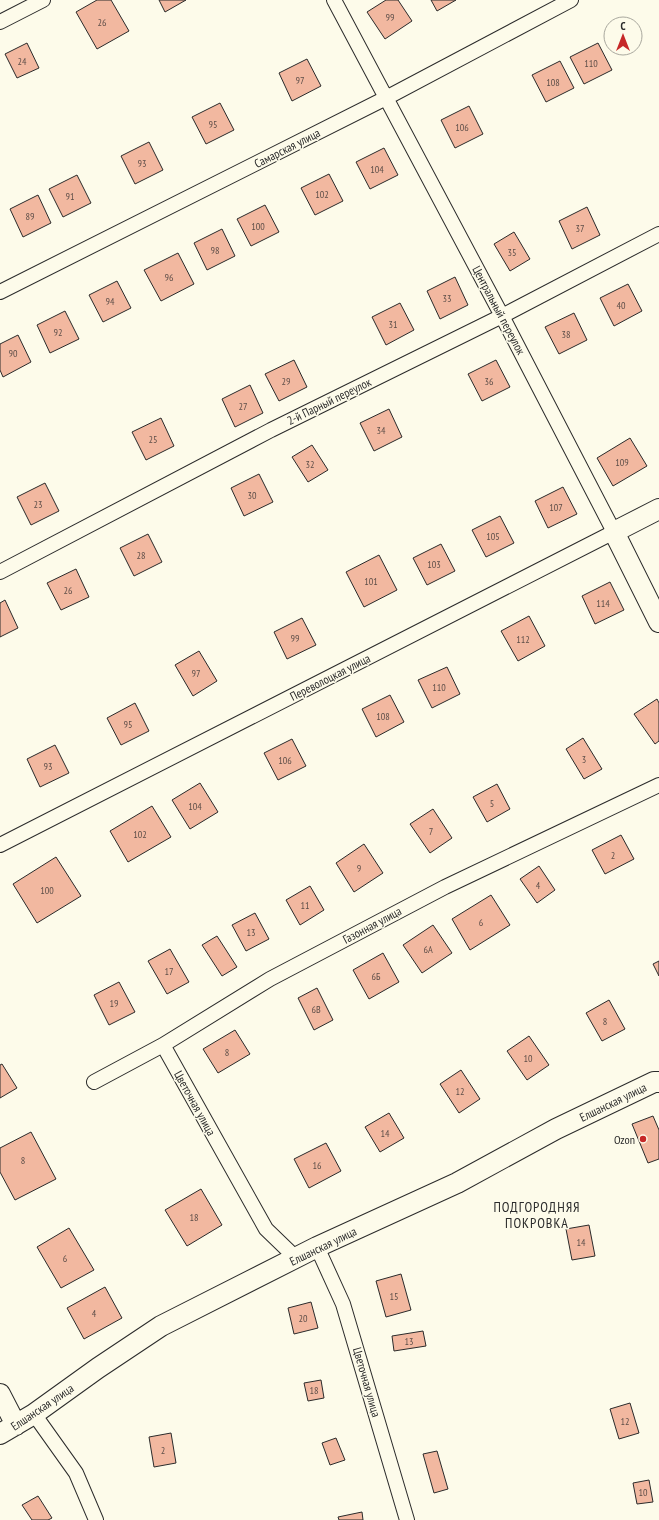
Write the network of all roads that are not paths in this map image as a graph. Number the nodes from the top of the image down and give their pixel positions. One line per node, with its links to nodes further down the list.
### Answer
1 (43, 0): 4 (street)
2 (334, 0): 5 (street, Центральный переулок)
3 (571, 0): 5 (street, Самарская улица)
4 (0, 22)
5 (386, 98): 7 (street, Самарская улица); 8 (street, Центральный переулок)
6 (659, 234): 8 (street, 2-й Парный переулок)
7 (0, 292)
8 (502, 316): 10 (street, Центральный переулок); 11 (street, 2-й Парный переулок)
9 (659, 509): 10 (street, Переволоцкая улица)
10 (614, 532): 12 (street, Центральный переулок); 14 (street, Переволоцкая улица)
11 (0, 572)
12 (659, 622)
13 (659, 785): 15 (street, Газонная улица)
14 (0, 845)
15 (163, 1045): 16 (street, Газонная улица); 19 (street, Цветочная улица)
16 (94, 1082)
17 (659, 1082): 18 (street, Елшанская улица)
18 (317, 1247): 19 (street, Елшанская улица); 24 (street, Цветочная улица)
19 (296, 1258): 21 (street, Елшанская улица)
20 (0, 1394): 22 (street)
21 (34, 1414): 22 (street, Елшанская улица); 23 (street)
22 (8, 1430)
23 (96, 1520)
24 (407, 1520)

